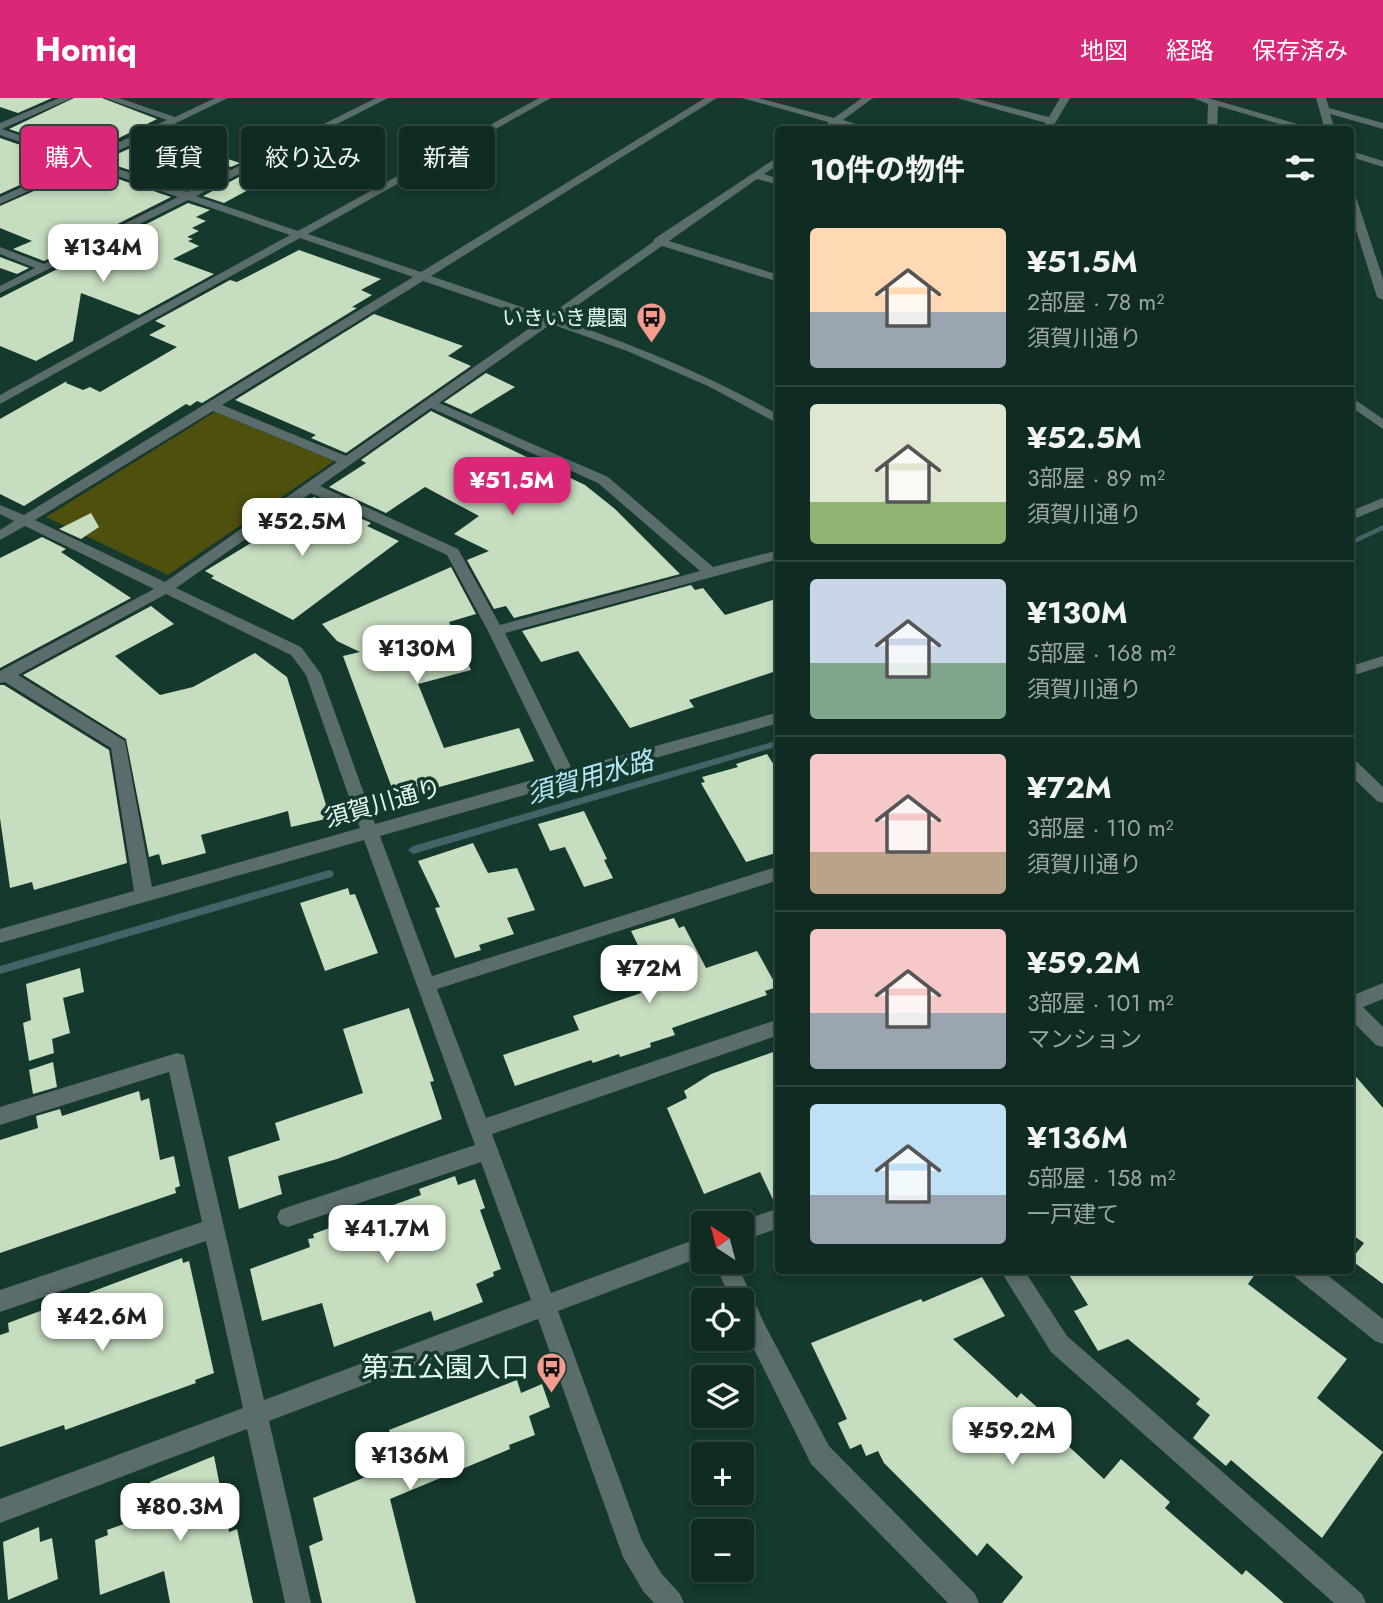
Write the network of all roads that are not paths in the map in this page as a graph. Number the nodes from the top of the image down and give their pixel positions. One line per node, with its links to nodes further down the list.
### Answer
1 (67, 98): 25 (street)
2 (110, 98): 15 (street)
3 (223, 98): 15 (street)
4 (383, 98): 33 (street)
5 (545, 98): 40 (street)
6 (712, 98): 44 (street)
7 (747, 98): 16 (street)
8 (868, 98): 16 (street)
9 (962, 98): 17 (street)
10 (1066, 98): 17 (street)
11 (1198, 98): 13 (street)
12 (1321, 98): 14 (street)
13 (1213, 102): 21 (street); 22 (street)
14 (1325, 110): 23 (street); 24 (street)
15 (176, 120): 18 (street)
16 (835, 121): 19 (street); 20 (street)
17 (1048, 125)
18 (163, 126)
19 (828, 126)
20 (854, 126)
21 (1212, 126)
22 (1299, 126)
23 (1329, 126)
24 (1383, 126)
25 (0, 127)
26 (0, 132): 27 (street)
27 (21, 139)
28 (1354, 155): 30 (street)
29 (775, 162): 34 (street)
30 (1383, 164)
31 (117, 172): 37 (street)
32 (227, 172): 33 (street)
33 (232, 174): 37 (street)
34 (755, 175): 35 (street); 41 (street)
35 (775, 181)
36 (26, 189): 38 (street)
37 (188, 196): 40 (street); 43 (street)
38 (0, 201)
39 (1354, 206): 47 (street)
40 (301, 234): 44 (street); 49 (street)
41 (658, 242): 45 (street); 48 (street)
42 (0, 250): 43 (street)
43 (45, 268): 46 (street)
44 (424, 276): 48 (street); 52 (street)
45 (775, 278)
46 (0, 290)
47 (1383, 297)
48 (551, 318): 50 (street); 53 (street)
49 (0, 400)
50 (430, 403): 55 (street); 63 (street)
51 (1354, 403): 54 (street)
52 (213, 406): 55 (street); 60 (street)
53 (775, 418)
54 (1383, 425)
55 (346, 461): 56 (street)
56 (310, 487): 64 (street); 65 (street)
57 (1383, 502): 59 (street)
58 (0, 509): 60 (street)
59 (1354, 515)
60 (25, 522): 61 (street); 64 (street)
61 (0, 536)
62 (775, 555): 63 (street)
63 (712, 574): 65 (street)
64 (166, 588): 68 (street); 73 (street)
65 (496, 631): 71 (street)
66 (1383, 661): 67 (street)
67 (1354, 670)
68 (3, 676): 75 (street)
69 (775, 719): 71 (street, 須賀川通り)
70 (1354, 769): 72 (street)
71 (567, 776): 73 (street, 須賀川通り)
72 (1383, 797)
73 (369, 833): 75 (street, 須賀川通り); 77 (street)
74 (775, 874): 77 (street)
75 (144, 895): 76 (street, 須賀川通り)
76 (0, 936)
77 (427, 985): 84 (street)
78 (1383, 991): 79 (street)
79 (1354, 1005)
80 (1354, 1009): 82 (street)
81 (775, 1029): 84 (street)
82 (1383, 1039)
83 (0, 1116): 88 (street)
84 (485, 1140): 85 (street); 94 (street)
85 (288, 1217)
86 (775, 1219): 87 (street)
87 (754, 1227)
88 (214, 1228): 93 (street); 96 (street)
89 (691, 1251): 94 (street)
90 (730, 1274): 100 (street)
91 (1015, 1274): 101 (street)
92 (1308, 1274): 95 (street)
93 (0, 1301)
94 (546, 1305): 96 (street); 99 (street)
95 (1383, 1333)
96 (256, 1415): 97 (street); 98 (street)
97 (0, 1511)
98 (298, 1603)
99 (671, 1603)
100 (966, 1603)
101 (1353, 1603)

